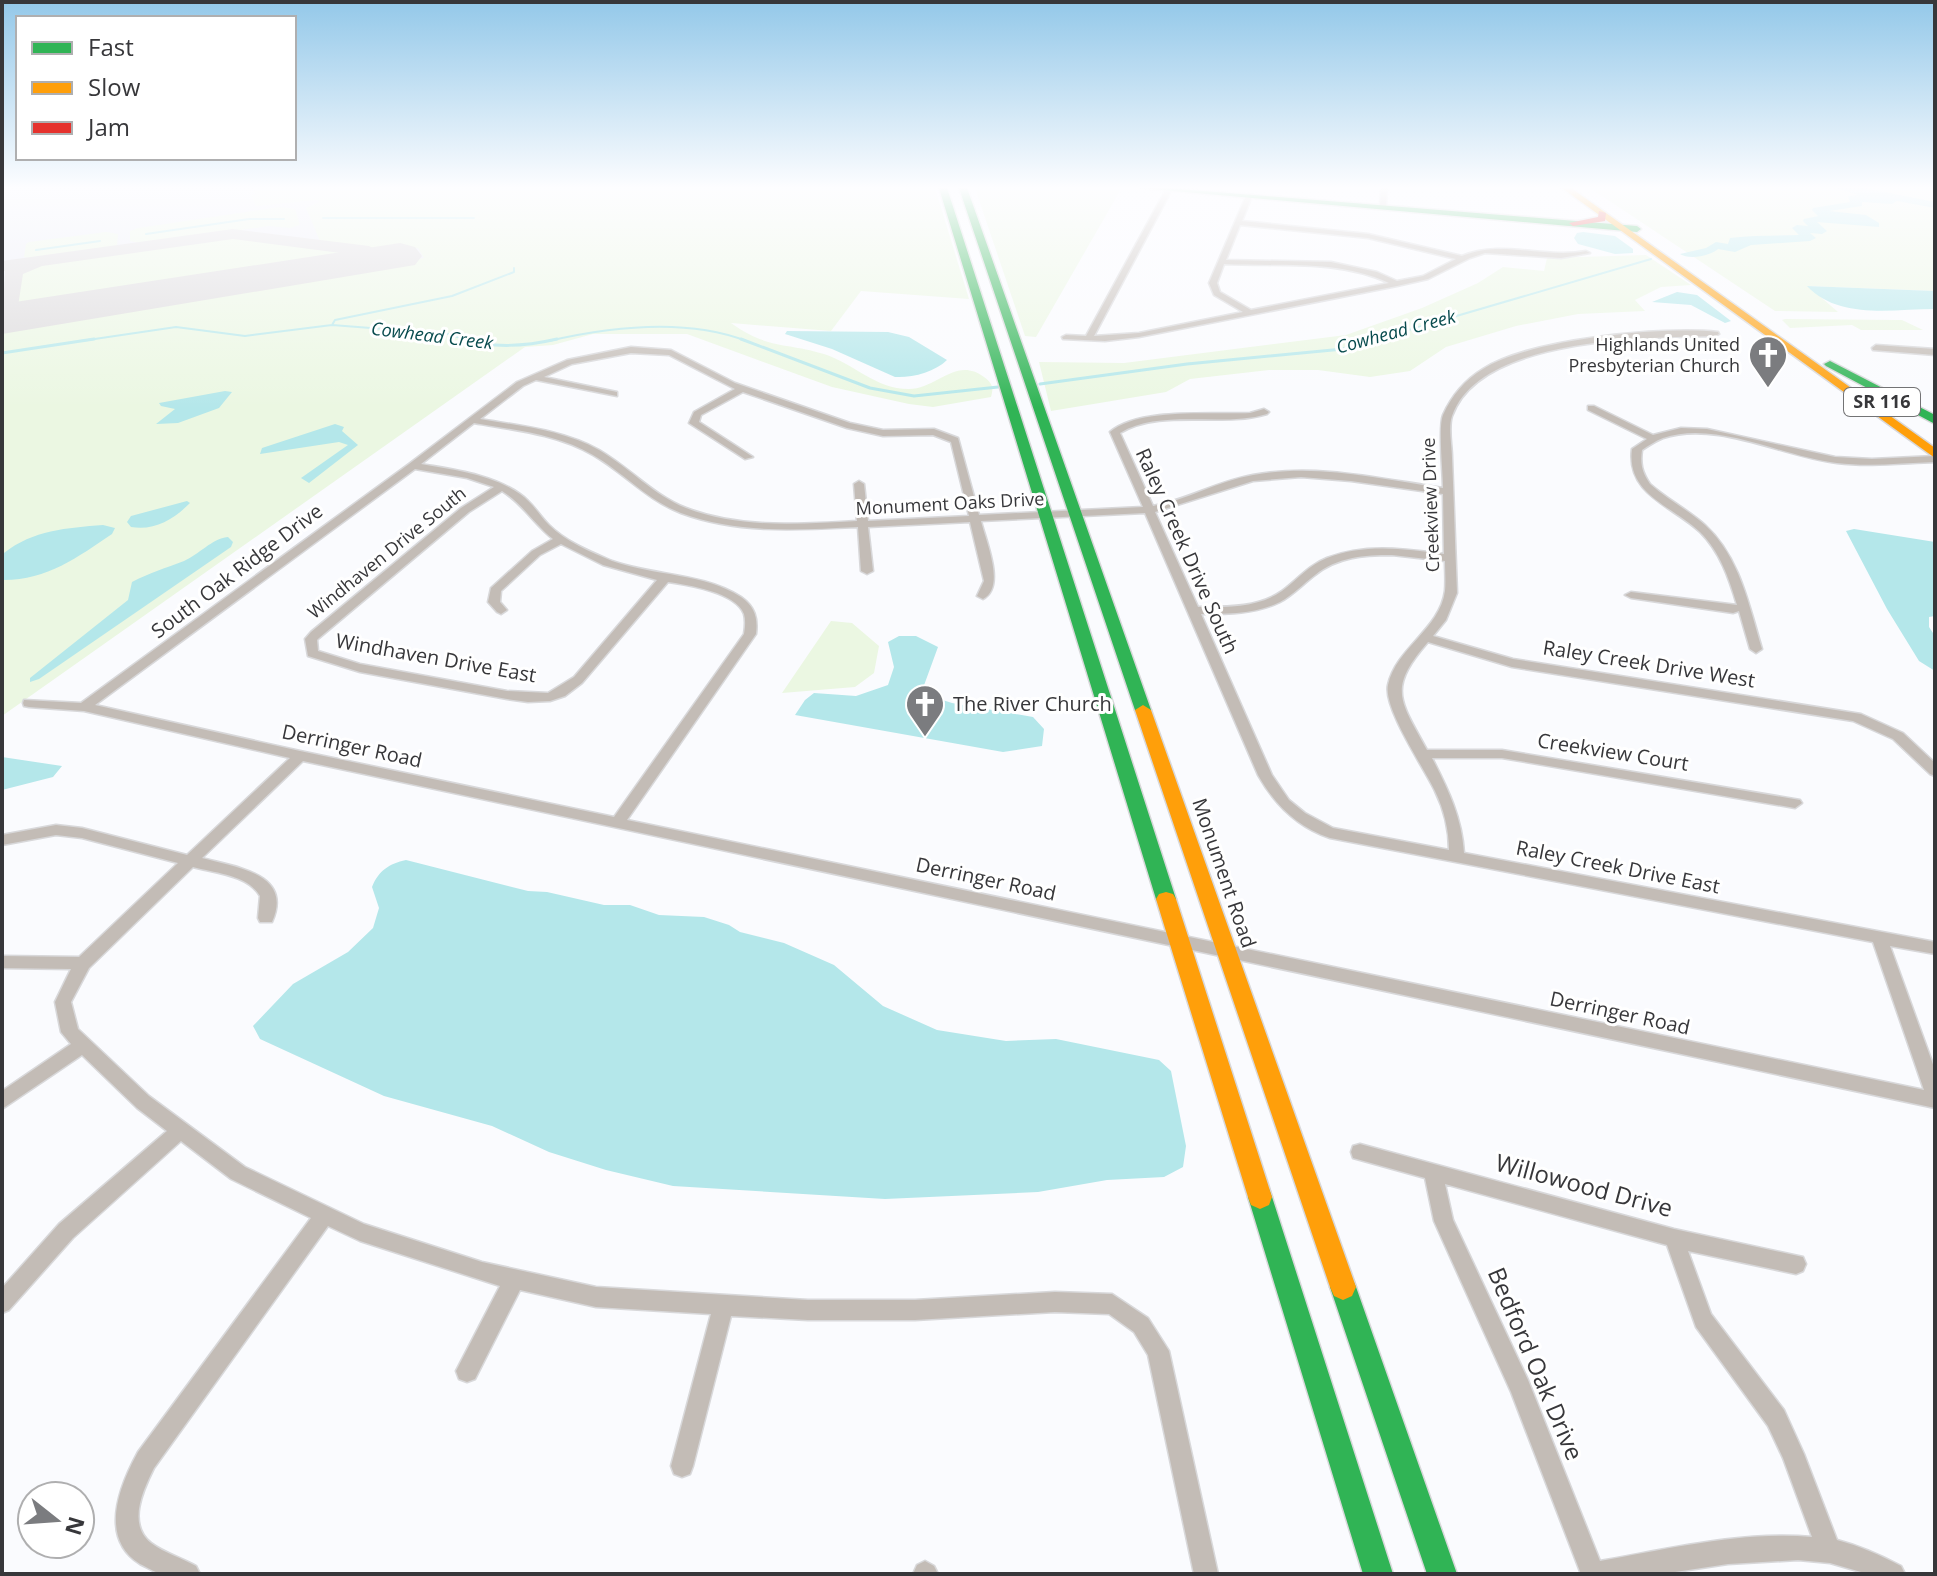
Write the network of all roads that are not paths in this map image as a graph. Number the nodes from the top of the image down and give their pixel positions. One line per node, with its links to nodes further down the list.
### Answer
1 (967, 262): 9 (main road)
2 (988, 262): 8 (main road, Monument Road)
3 (1129, 262): 13 (street)
4 (1221, 262): 7 (street); 10 (street)
5 (1455, 262): 7 (street)
6 (1677, 262): 16 (main road, SR 116)
7 (1397, 284): 10 (street)
8 (1000, 297): 9 (main road); 33 (main road, Monument Road)
9 (979, 298): 34 (main road)
10 (1250, 313): 13 (street)
11 (1715, 334): 31 (street, Creekview Drive)
12 (1066, 337): 13 (street)
13 (1089, 338)
14 (1876, 348): 15 (street)
15 (1935, 352)
16 (1829, 370): 22 (main road); 25 (main road, SR 116); 26 (main road, SR 116)
17 (531, 377): 18 (street, South Oak Ridge Drive); 19 (street); 23 (street, South Oak Ridge Drive)
18 (742, 389): 27 (street); 35 (street, South Oak Ridge Drive)
19 (614, 394)
20 (1591, 408): 24 (street)
21 (1264, 412): 32 (street, Raley Creek Drive South)
22 (1929, 417)
23 (471, 420): 28 (street, South Oak Ridge Drive); 36 (street, Monument Oaks Drive)
24 (1652, 438): 26 (street); 43 (street)
25 (1935, 439)
26 (1935, 456)
27 (748, 457)
28 (413, 466): 30 (street); 50 (street, South Oak Ridge Drive)
29 (859, 484): 36 (street)
30 (500, 488): 37 (street); 48 (street, Windhaven Drive South)
31 (1449, 492): 32 (street, Monument Oaks Drive); 38 (street, Creekview Drive)
32 (1148, 510): 33 (street, Monument Oaks Drive); 45 (street, Raley Creek Drive South)
33 (1075, 514): 34 (street, Monument Oaks Drive); 64 (main road, Monument Road)
34 (1047, 515): 35 (street, Monument Oaks Drive); 62 (main road)
35 (975, 519): 36 (street, Monument Oaks Drive); 42 (street)
36 (863, 525): 39 (street)
37 (561, 539): 40 (street); 44 (street)
38 (1450, 558): 45 (street); 46 (street, Creekview Drive)
39 (867, 571)
40 (664, 579): 48 (street, Windhaven Drive East); 56 (street)
41 (1631, 595): 43 (street)
42 (983, 596)
43 (1743, 607): 47 (street)
44 (501, 610)
45 (1193, 611): 55 (street, Raley Creek Drive South)
46 (1425, 637): 51 (street, Creekview Drive); 53 (street, Raley Creek Drive West)
47 (1756, 649)
48 (312, 653)
49 (29, 703): 50 (street, Derringer Road)
50 (84, 707): 52 (street, Derringer Road)
51 (1423, 754): 54 (street, Creekview Court); 58 (street, Creekview Drive)
52 (300, 756): 56 (street, Derringer Road); 59 (street)
53 (1935, 771)
54 (1795, 803)
55 (1296, 817): 58 (street, Raley Creek Drive East)
56 (618, 822): 62 (street, Derringer Road)
57 (2, 840): 59 (street)
58 (1457, 857): 61 (street, Raley Creek Drive East)
59 (190, 860): 60 (street); 66 (street)
60 (266, 918)
61 (1879, 937): 63 (street, Raley Creek Drive East); 68 (street)
62 (1179, 940): 64 (street, Derringer Road); 84 (main road)
63 (1935, 948)
64 (1227, 950): 68 (street, Derringer Road); 85 (main road, Monument Road)
65 (2, 962): 66 (street)
66 (83, 963): 67 (street)
67 (83, 1045): 69 (street); 70 (street)
68 (1935, 1097)
69 (2, 1101)
70 (180, 1131): 73 (street); 77 (street)
71 (1360, 1152): 72 (street, Willowood Drive)
72 (1434, 1173): 74 (street, Willowood Drive); 86 (street, Bedford Oak Drive)
73 (323, 1217): 76 (street); 82 (street)
74 (1674, 1238): 75 (street, Willowood Drive); 81 (street)
75 (1796, 1264)
76 (514, 1281): 78 (street); 79 (street)
77 (2, 1303)
78 (723, 1307): 80 (street); 83 (street)
79 (467, 1371)
80 (682, 1466)
81 (1829, 1551): 86 (street); 87 (street)
82 (188, 1574)
83 (1206, 1574)
84 (1378, 1574)
85 (1442, 1574)
86 (1594, 1574)
87 (1893, 1574)

